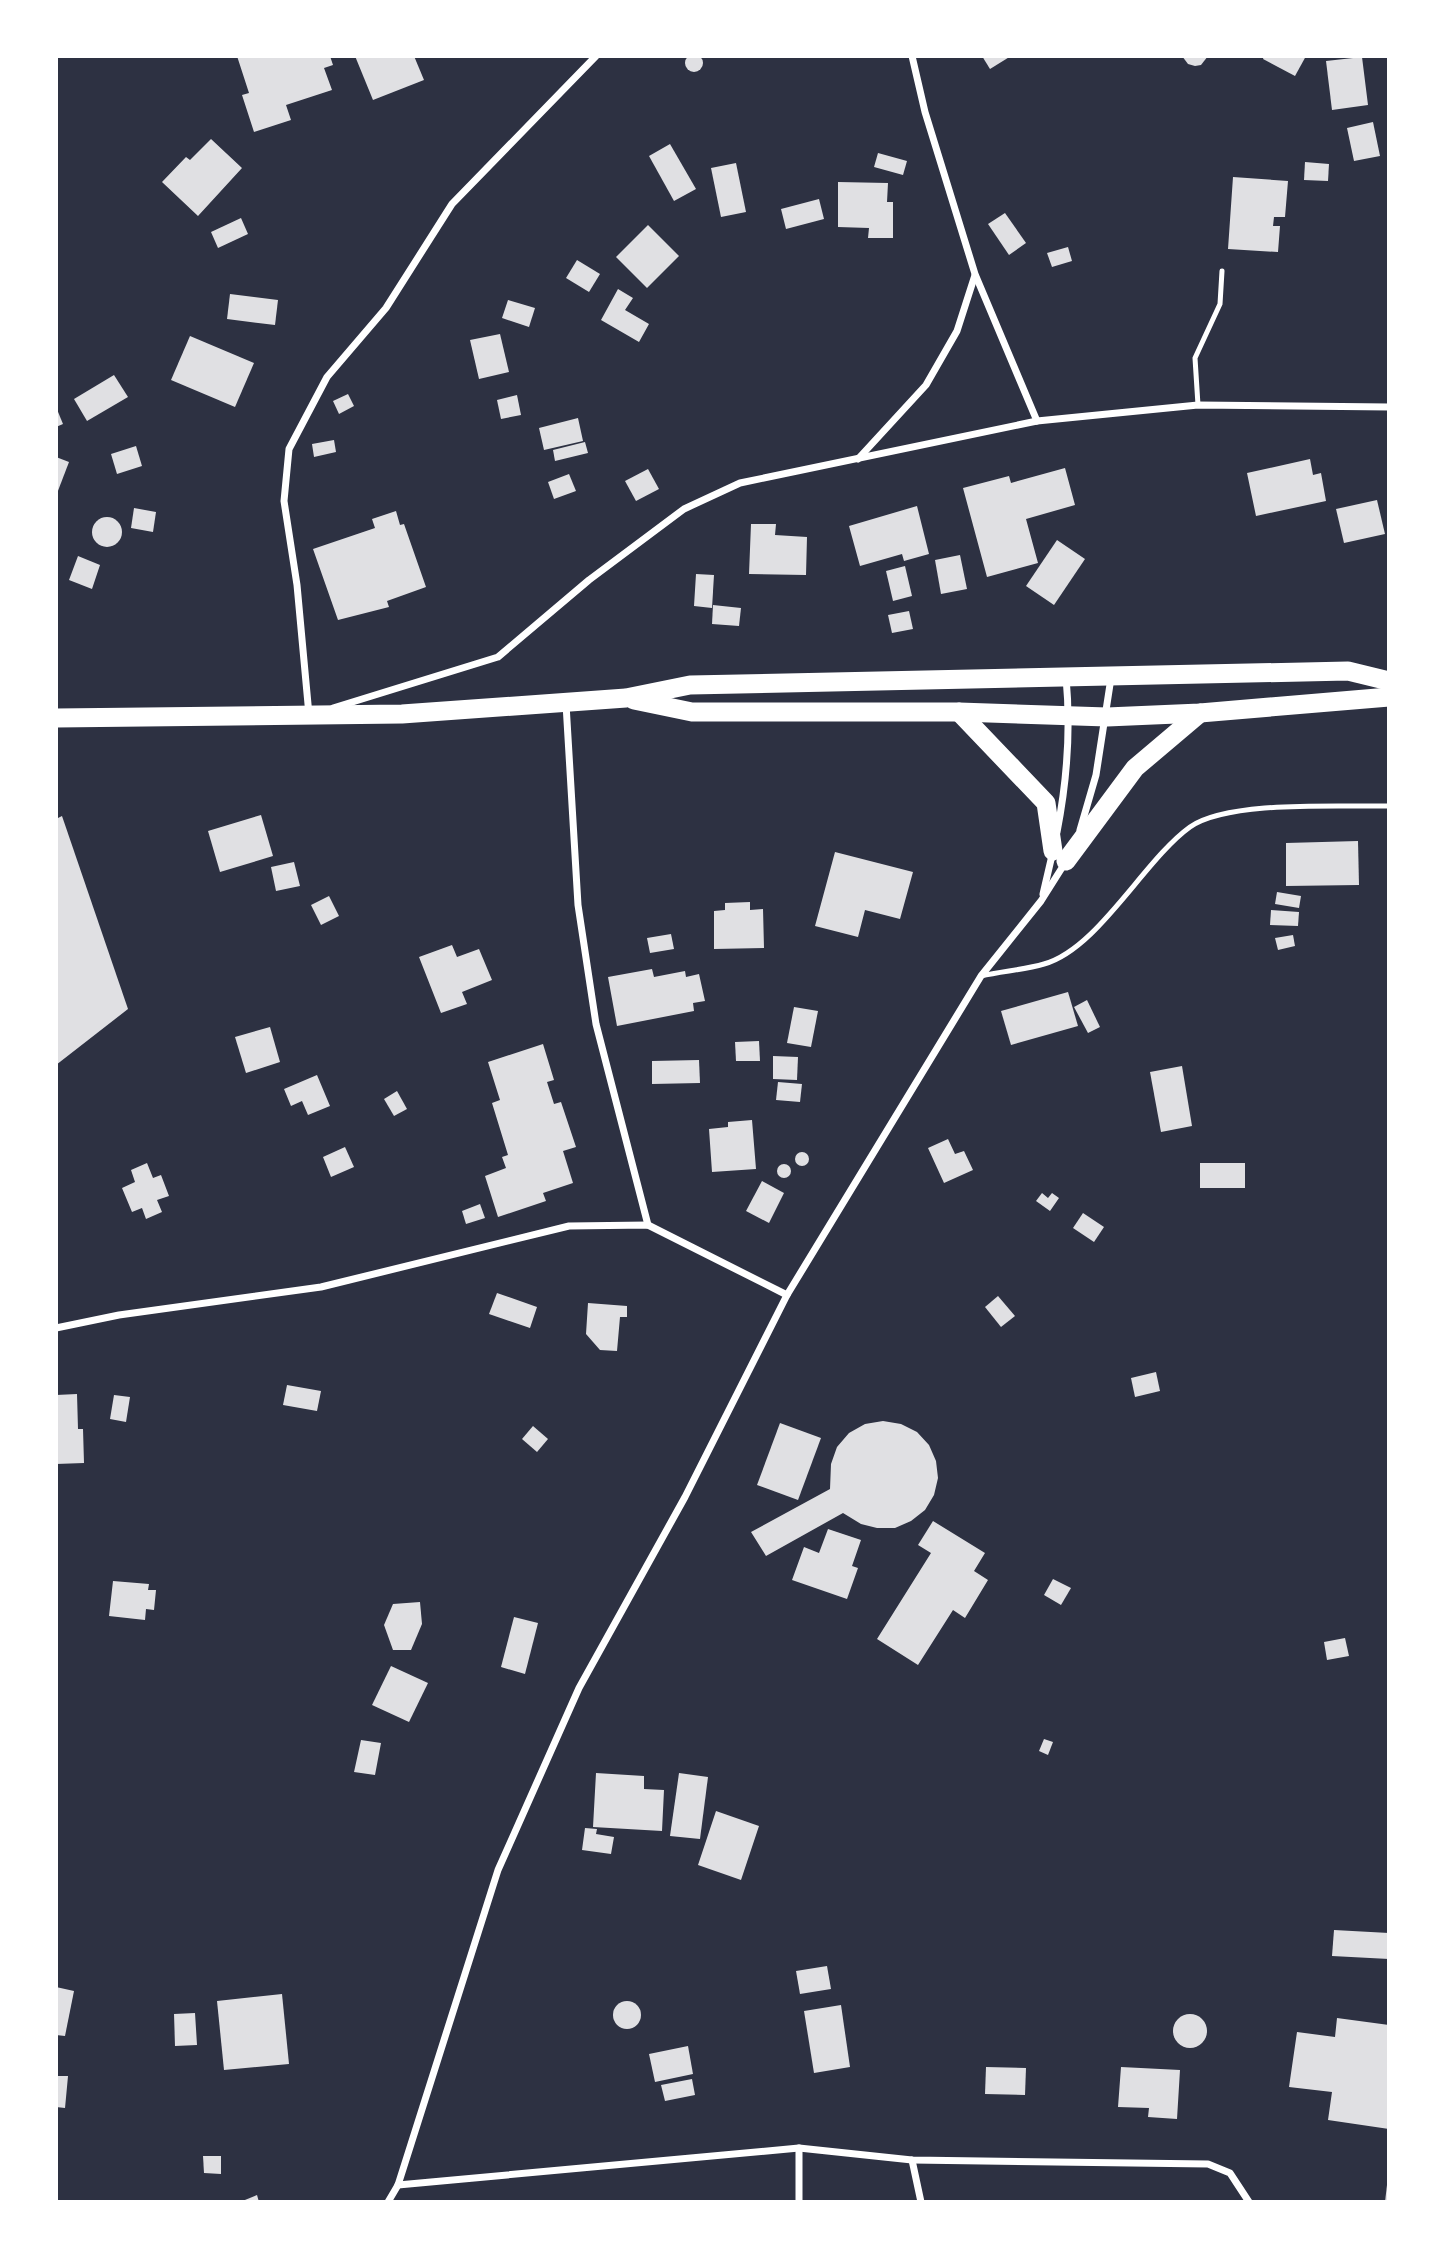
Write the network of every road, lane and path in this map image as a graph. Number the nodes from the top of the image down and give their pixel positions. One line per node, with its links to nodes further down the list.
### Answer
1 (596, 56): 17 (street)
2 (912, 56): 4 (street)
3 (1222, 271): 5 (lane)
4 (975, 274): 7 (street); 8 (street)
5 (1198, 405): 6 (street); 7 (street)
6 (1389, 407)
7 (1037, 421): 8 (street)
8 (858, 459): 17 (street)
9 (1111, 675): 10 (highway); 11 (highway); 19 (street)
10 (1066, 676): 13 (highway); 18 (street)
11 (1389, 681)
12 (1389, 697): 16 (highway)
13 (626, 698): 14 (highway); 15 (highway)
14 (566, 700): 17 (highway); 25 (street)
15 (959, 712): 18 (highway); 22 (highway)
16 (1200, 713): 19 (highway); 22 (highway)
17 (309, 715): 20 (highway)
18 (1070, 717): 19 (highway); 22 (street)
19 (1107, 717): 22 (street)
20 (56, 718)
21 (1389, 806): 24 (lane)
22 (1060, 856): 23 (street); 23 (street)
23 (1041, 901): 24 (street)
24 (981, 976): 26 (street)
25 (648, 1225): 26 (street); 27 (street)
26 (788, 1295): 30 (street)
27 (56, 1328)
28 (799, 2148): 29 (street); 30 (street); 32 (street)
29 (912, 2160): 33 (street); 34 (street)
30 (398, 2185): 31 (street)
31 (388, 2202)
32 (799, 2202)
33 (921, 2202)
34 (1249, 2202)

